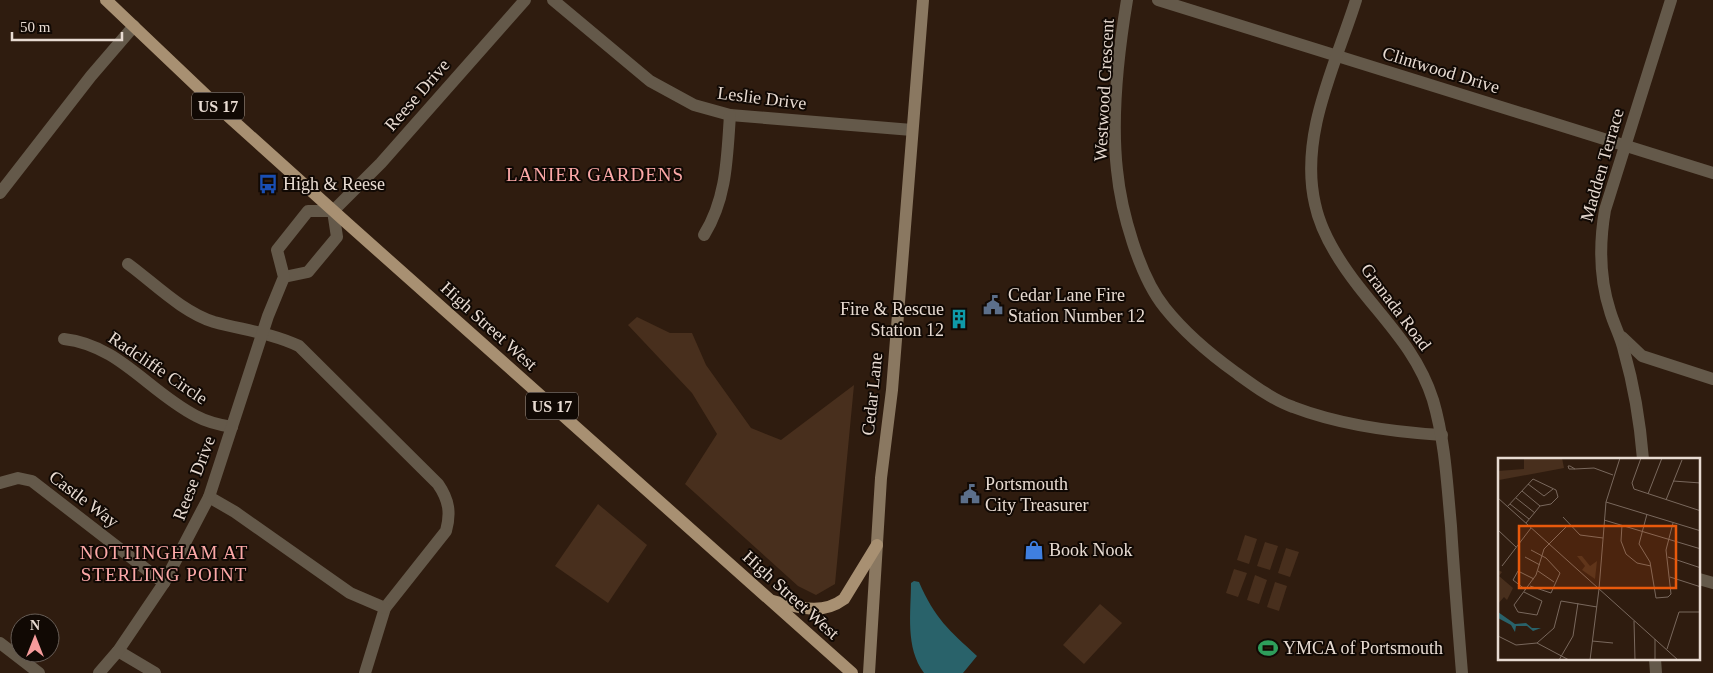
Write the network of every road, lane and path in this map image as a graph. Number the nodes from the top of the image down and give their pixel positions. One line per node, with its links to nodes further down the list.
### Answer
1 (106, 0): 9 (main road, High Street West / US 17)
2 (525, 0): 16 (street, Reese Drive)
3 (554, 0): 11 (street, Leslie Drive)
4 (923, 0): 12 (main road, Cedar Lane)
5 (1126, 0): 25 (street, Westwood Crescent)
6 (1158, 0): 10 (street, Clintwood Drive)
7 (1356, 0): 10 (street, Granada Road)
8 (1670, 0): 13 (street, Madden Terrace)
9 (134, 26): 15 (street); 16 (main road, High Street West / US 17)
10 (1338, 56): 13 (street, Clintwood Drive); 25 (street, Granada Road)
11 (730, 115): 12 (street, Leslie Drive); 17 (street)
12 (912, 130): 29 (main road, Cedar Lane)
13 (1625, 146): 14 (street, Clintwood Drive); 21 (street, Madden Terrace)
14 (1713, 174)
15 (0, 193)
16 (333, 211): 19 (street); 19 (street); 33 (main road, High Street West / US 17)
17 (704, 235)
18 (128, 264): 20 (street)
19 (284, 277): 20 (street, Reese Drive)
20 (263, 333): 24 (street, Reese Drive); 34 (street)
21 (1619, 334): 23 (street); 26 (street, Madden Terrace)
22 (64, 339): 24 (street, Radcliffe Circle)
23 (1713, 380)
24 (232, 428): 28 (street, Reese Drive)
25 (1442, 435): 44 (street, Granada Road)
26 (1642, 458)
27 (0, 483): 31 (street, Castle Way)
28 (209, 497): 31 (street, Reese Drive); 34 (street)
29 (877, 544): 33 (main road); 43 (main road, Cedar Lane)
30 (1700, 579): 32 (street)
31 (164, 582): 36 (street, Reese Drive)
32 (1713, 583)
33 (771, 600): 42 (main road, High Street West / US 17)
34 (385, 608): 41 (street)
35 (0, 643): 38 (street)
36 (118, 651): 39 (street, Reese Drive); 40 (street)
37 (1655, 660): 45 (street)
38 (39, 673)
39 (99, 673)
40 (155, 673)
41 (365, 673)
42 (852, 673)
43 (870, 673)
44 (1462, 673)
45 (1656, 673)

